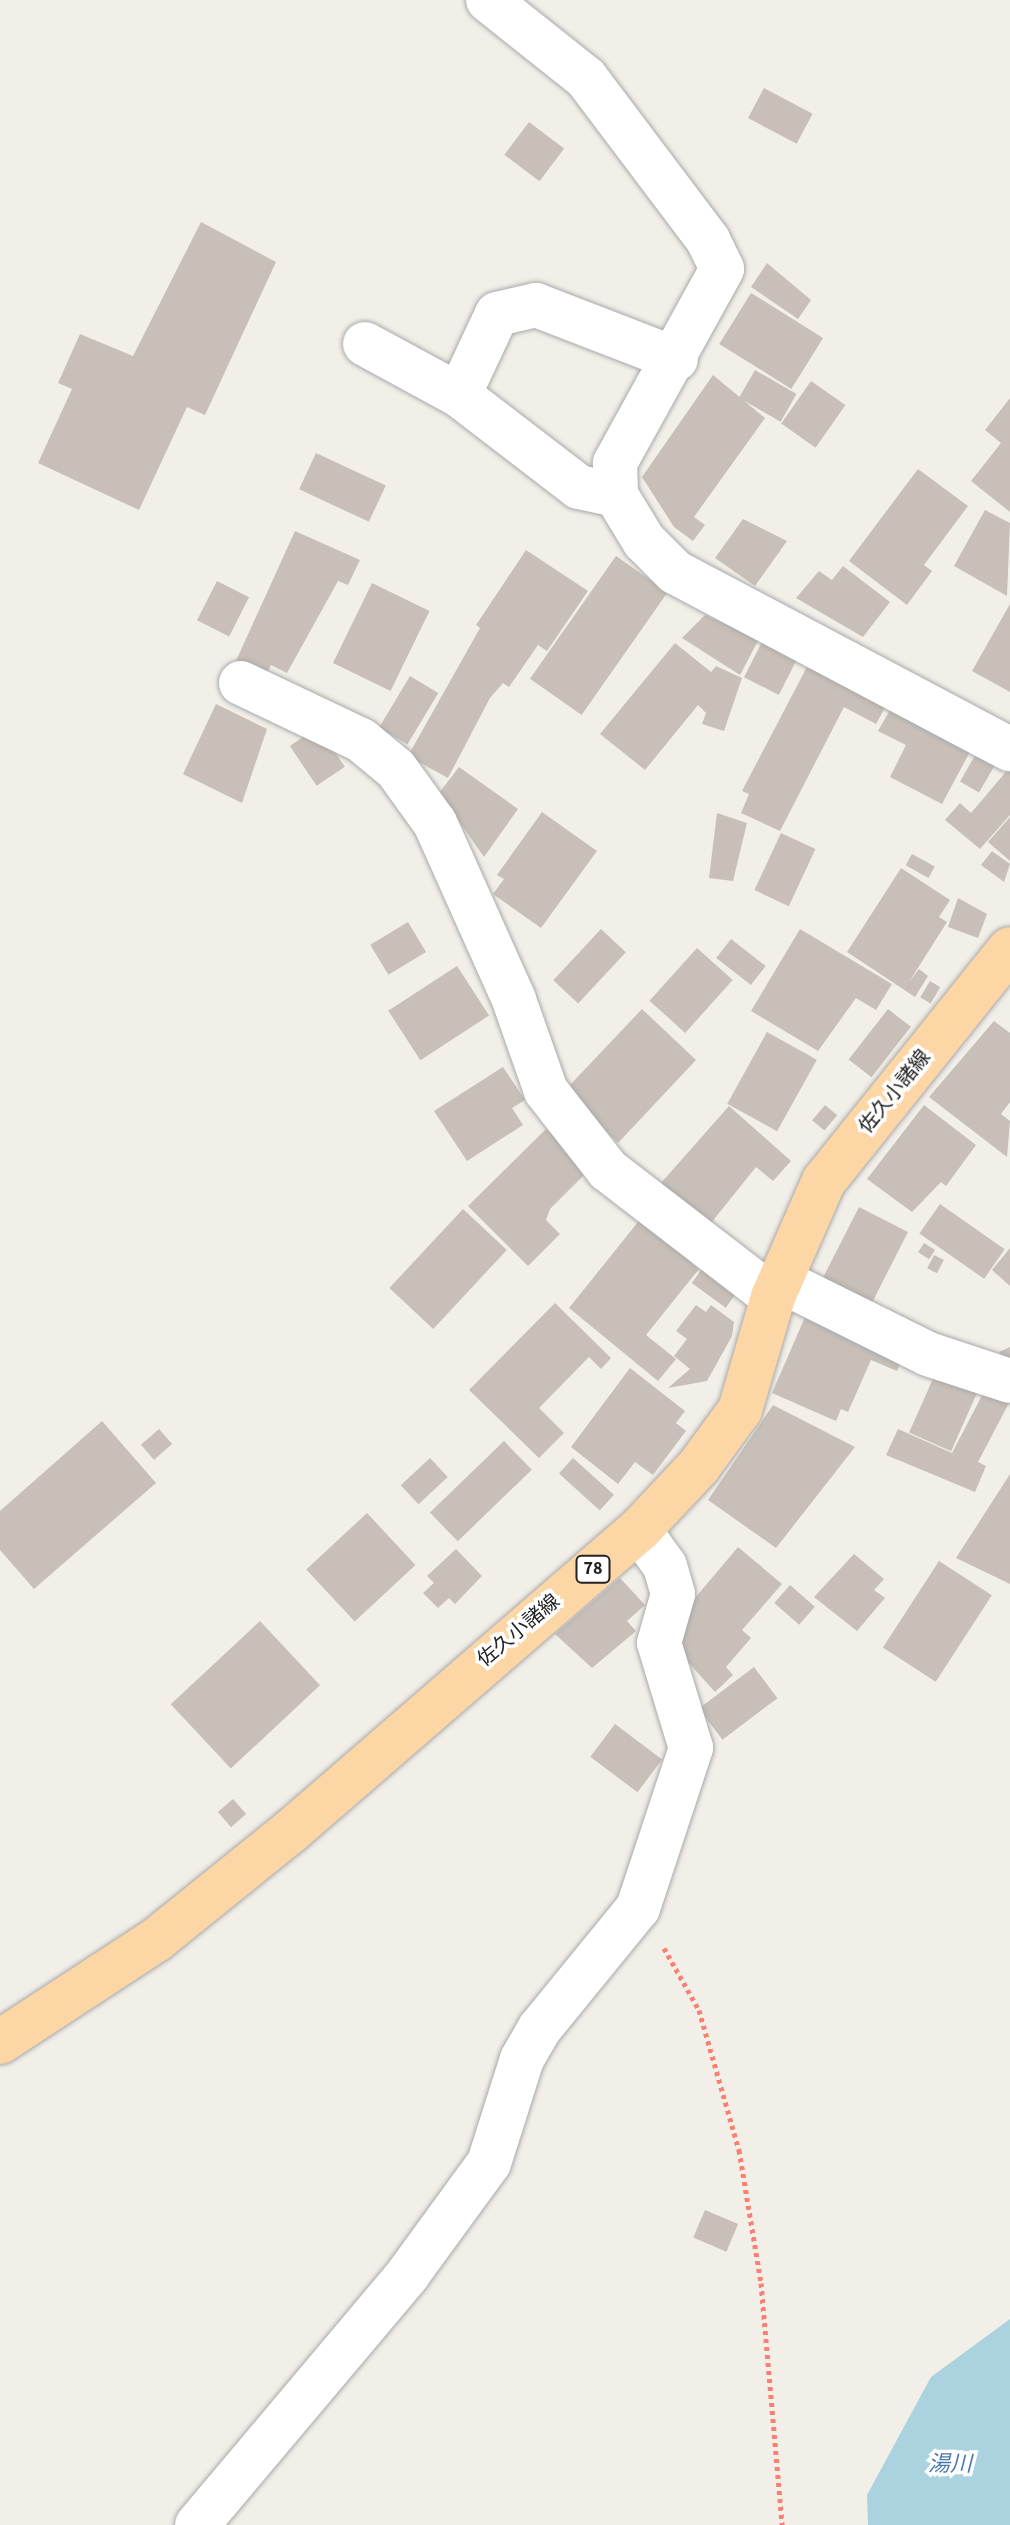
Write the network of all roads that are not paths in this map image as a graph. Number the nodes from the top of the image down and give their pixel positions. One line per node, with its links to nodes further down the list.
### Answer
1 (488, 0): 3 (street)
2 (365, 344): 4 (street)
3 (676, 359): 4 (street); 5 (street)
4 (459, 395): 5 (street)
5 (616, 495): 7 (street)
6 (241, 683): 9 (street)
7 (1010, 749)
8 (1010, 949): 9 (main road, 佐久小諸線 / 78)
9 (776, 1289): 10 (street); 11 (main road, 佐久小諸線 / 78)
10 (1010, 1381)
11 (639, 1530): 12 (main road, 佐久小諸線 / 78); 13 (street)
12 (0, 2042)
13 (197, 2525)

